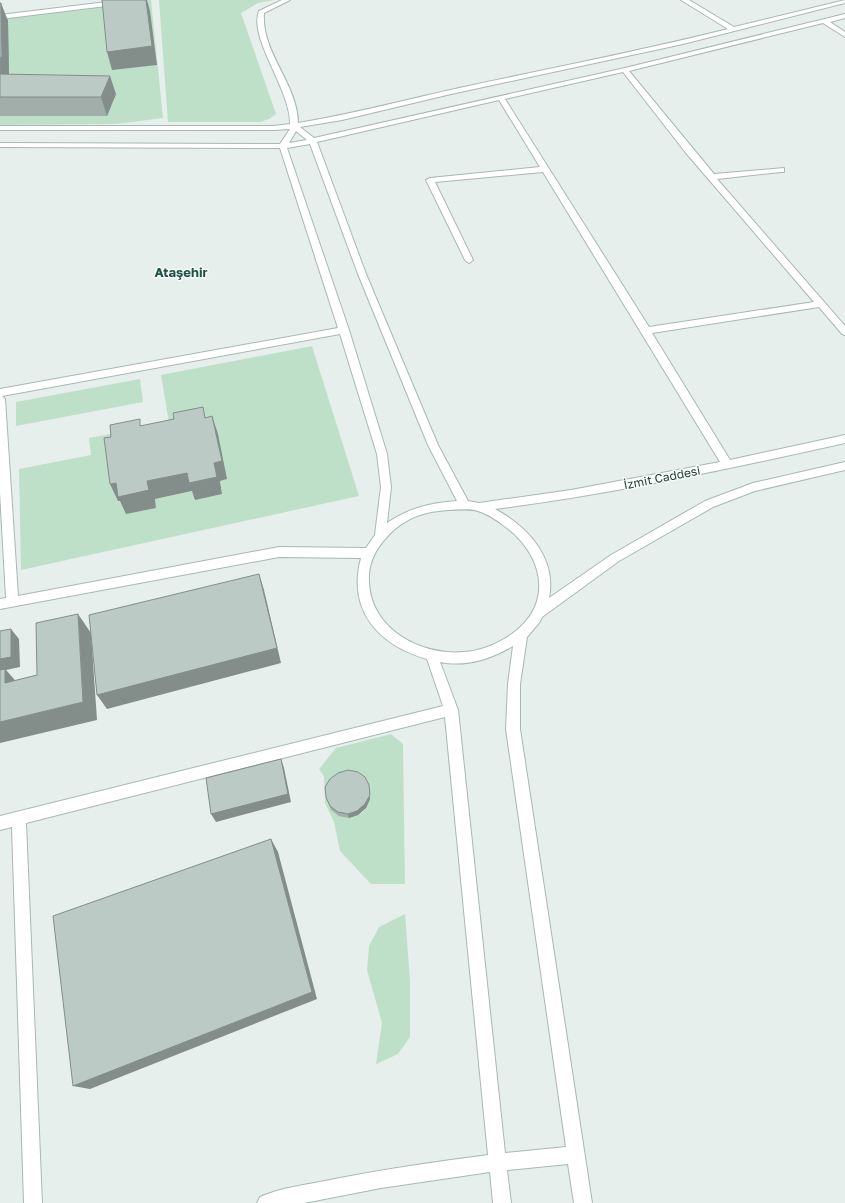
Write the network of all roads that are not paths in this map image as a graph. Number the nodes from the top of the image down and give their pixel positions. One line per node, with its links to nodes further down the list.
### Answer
1 (139, 0): 6 (street)
2 (287, 0): 13 (street)
3 (684, 0): 8 (street)
4 (845, 1): 8 (street)
5 (845, 16): 7 (street)
6 (0, 17)
7 (824, 21): 9 (street); 10 (street)
8 (733, 29): 13 (street)
9 (845, 35)
10 (625, 70): 11 (street); 22 (street)
11 (501, 98): 17 (street); 20 (street)
12 (141, 121): 15 (street)
13 (294, 126): 15 (street); 17 (street); 19 (street)
14 (1, 128): 15 (street); 16 (street)
15 (155, 128)
16 (0, 140)
17 (313, 141): 19 (street); 33 (street)
18 (0, 145): 19 (street)
19 (283, 146): 25 (street)
20 (546, 170): 23 (street); 26 (street)
21 (781, 170): 22 (street)
22 (712, 177): 24 (street)
23 (469, 260)
24 (820, 304): 26 (street); 27 (street)
25 (344, 330): 28 (street); 35 (street)
26 (646, 331): 31 (street)
27 (845, 332)
28 (0, 393)
29 (0, 399): 37 (street)
30 (845, 439): 31 (street, İzmit Caddesi)
31 (727, 465): 34 (street, İzmit Caddesi)
32 (845, 466): 39 (street, İzmit Caddesi)
33 (465, 506): 34 (street, İzmit Caddesi); 35 (street, İzmit Caddesi)
34 (478, 507): 39 (street, İzmit Caddesi)
35 (380, 534): 36 (street, İzmit Caddesi)
36 (367, 553): 37 (street); 41 (street, İzmit Caddesi)
37 (12, 602): 38 (street)
38 (0, 604)
39 (538, 613): 40 (street, İzmit Caddesi)
40 (521, 635): 41 (street, İzmit Caddesi); 45 (street)
41 (432, 656): 42 (street)
42 (451, 710): 43 (street); 46 (street)
43 (19, 818): 44 (street); 47 (street)
44 (0, 823)
45 (576, 1155): 46 (street); 50 (street)
46 (498, 1161): 48 (street); 49 (street)
47 (33, 1203)
48 (266, 1203)
49 (502, 1203)
50 (583, 1203)

